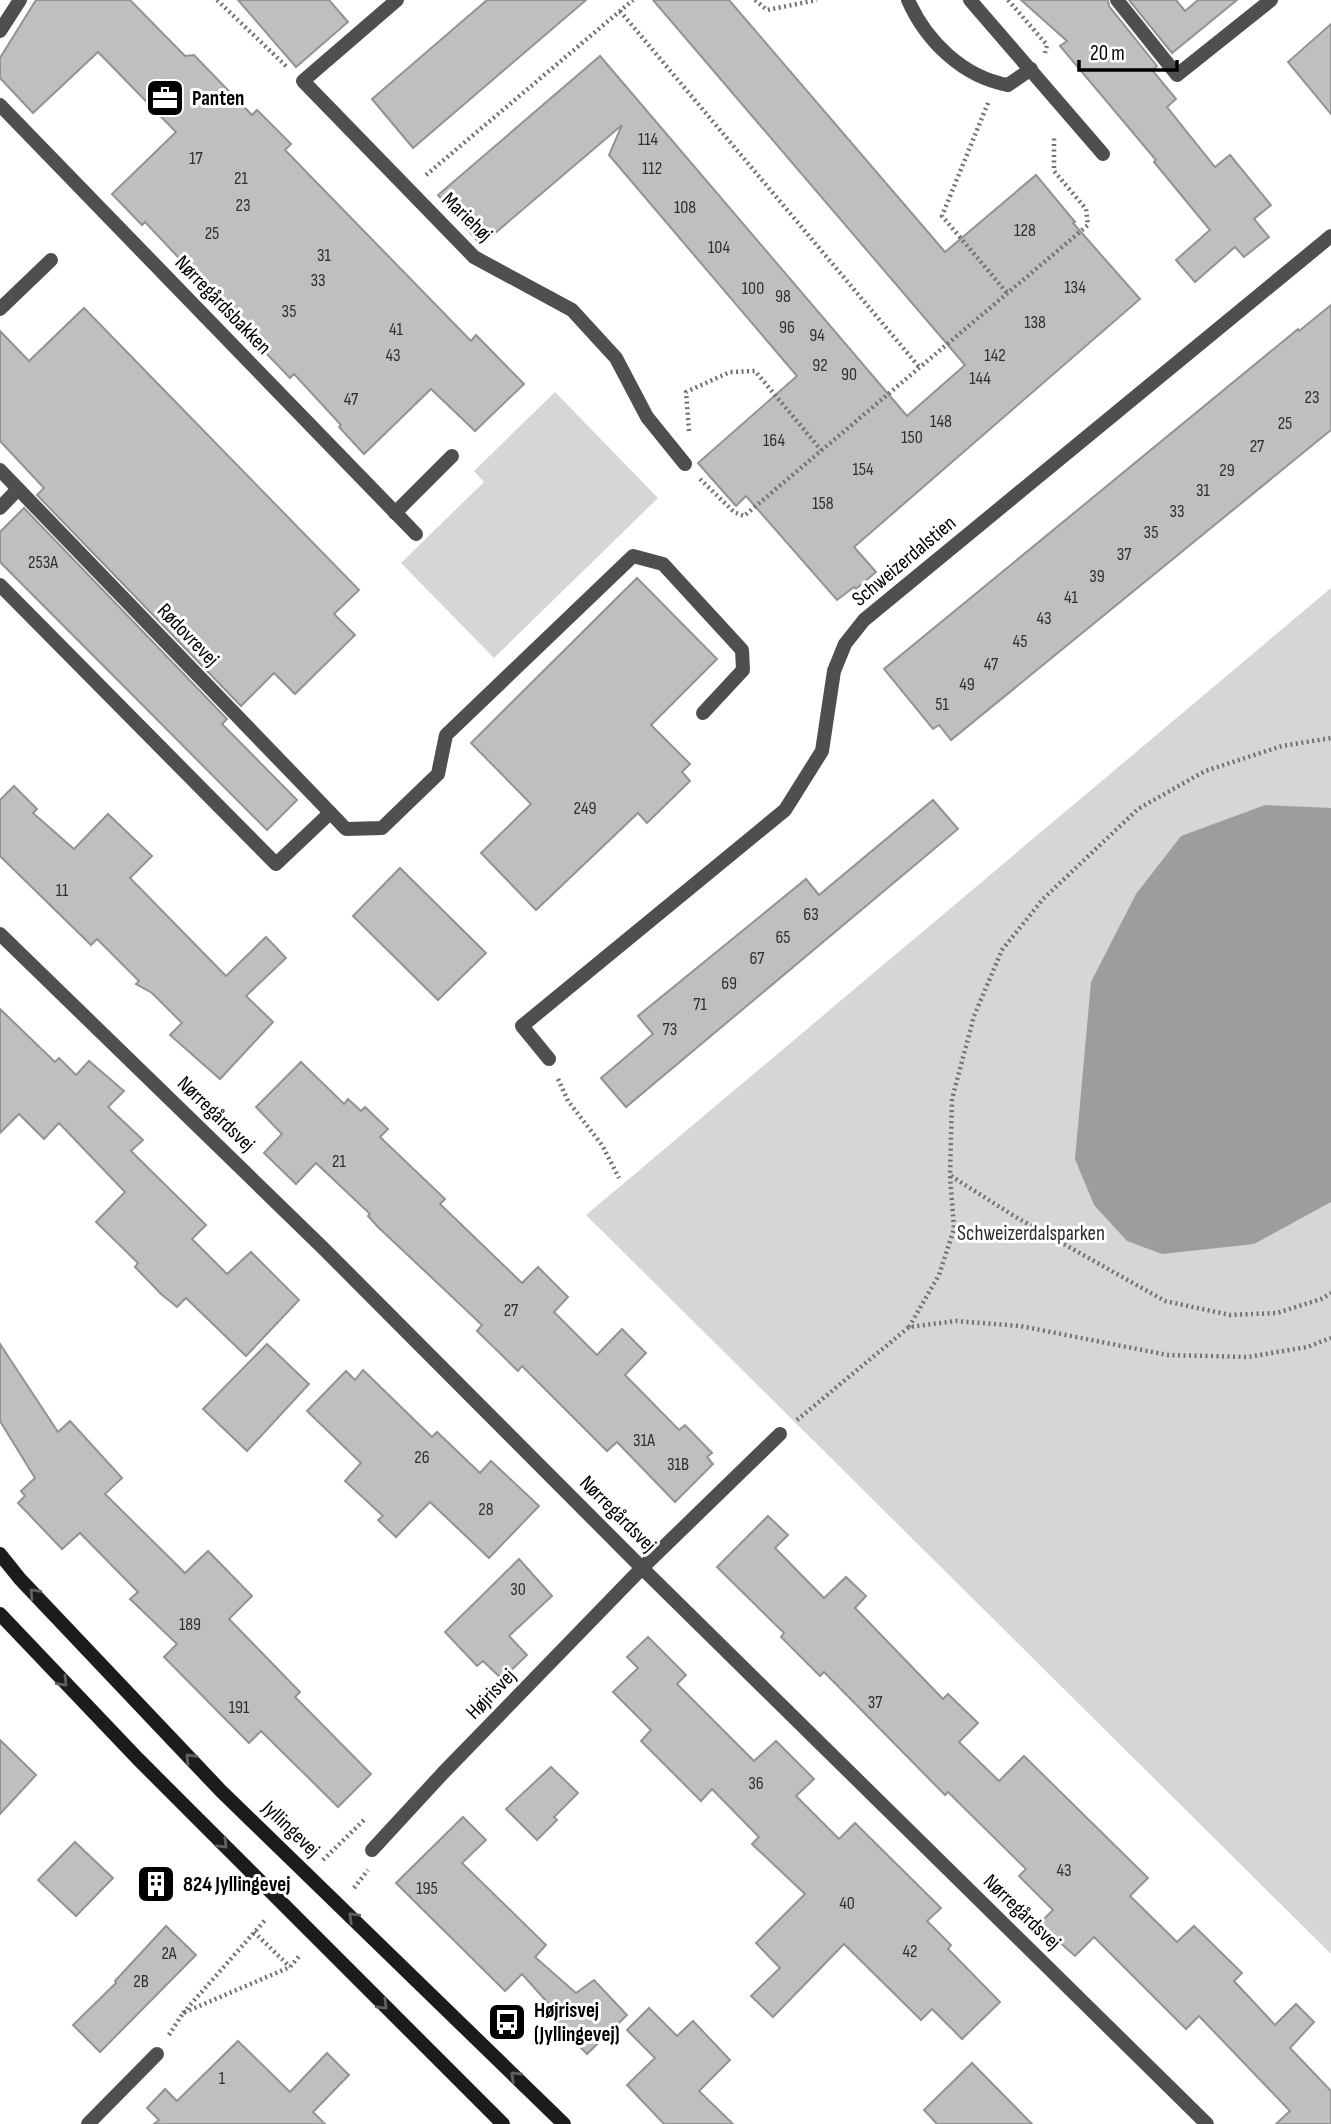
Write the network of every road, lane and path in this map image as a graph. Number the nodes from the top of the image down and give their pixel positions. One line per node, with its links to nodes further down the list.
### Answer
1 (20, 0): 12 (street)
2 (217, 0): 14 (path)
3 (397, 0): 14 (street)
4 (633, 0): 11 (path)
5 (755, 0): 6 (path)
6 (817, 0)
7 (908, 0): 15 (street)
8 (970, 0): 13 (street)
9 (1117, 0): 10 (street)
10 (1271, 0)
11 (620, 11): 19 (path); 24 (path)
12 (0, 31)
13 (1031, 69): 15 (street); 16 (street)
14 (303, 81): 19 (street, Mariehøj)
15 (996, 83): 22 (path)
16 (1054, 95): 18 (street); 22 (path)
17 (0, 105): 31 (street, Nørregårdsbakken)
18 (1103, 153)
19 (409, 189): 27 (street, Mariehøj)
20 (1331, 236): 38 (street, Schweizerdalstien)
21 (51, 260): 23 (street)
22 (1008, 294): 24 (path)
23 (0, 309)
24 (920, 369): 25 (path)
25 (821, 450): 27 (path); 27 (path)
26 (453, 456): 31 (street)
27 (685, 464)
28 (0, 471): 29 (street, Rødovrevej)
29 (18, 489): 30 (street); 36 (street, Rødovrevej)
30 (0, 508)
31 (395, 513): 32 (street, Nørregårdsbakken)
32 (416, 534)
33 (0, 585): 36 (street)
34 (704, 713): 36 (street, Rødovrevej)
35 (1331, 738): 39 (path)
36 (330, 813)
37 (0, 934): 46 (street, Nørregårdsvej)
38 (549, 1059): 40 (path)
39 (950, 1176): 41 (path); 42 (path)
40 (619, 1178)
41 (1331, 1293)
42 (909, 1327): 43 (path); 44 (path)
43 (1331, 1338)
44 (780, 1434): 46 (street, Højrisvej)
45 (0, 1555): 49 (street, Jyllingevej, one-way to 45)
46 (642, 1568): 48 (street, Højrisvej); 57 (street, Nørregårdsvej)
47 (0, 1614): 50 (street, one-way to 50)
48 (372, 1850): 49 (path)
49 (340, 1905): 56 (street, Jyllingevej, one-way to 49)
50 (314, 1937): 51 (path); 55 (street, one-way to 55)
51 (290, 1967): 52 (path); 52 (path)
52 (183, 2013): 53 (path)
53 (157, 2054): 54 (street)
54 (88, 2124)
55 (503, 2124)
56 (564, 2124)
57 (1206, 2124)

